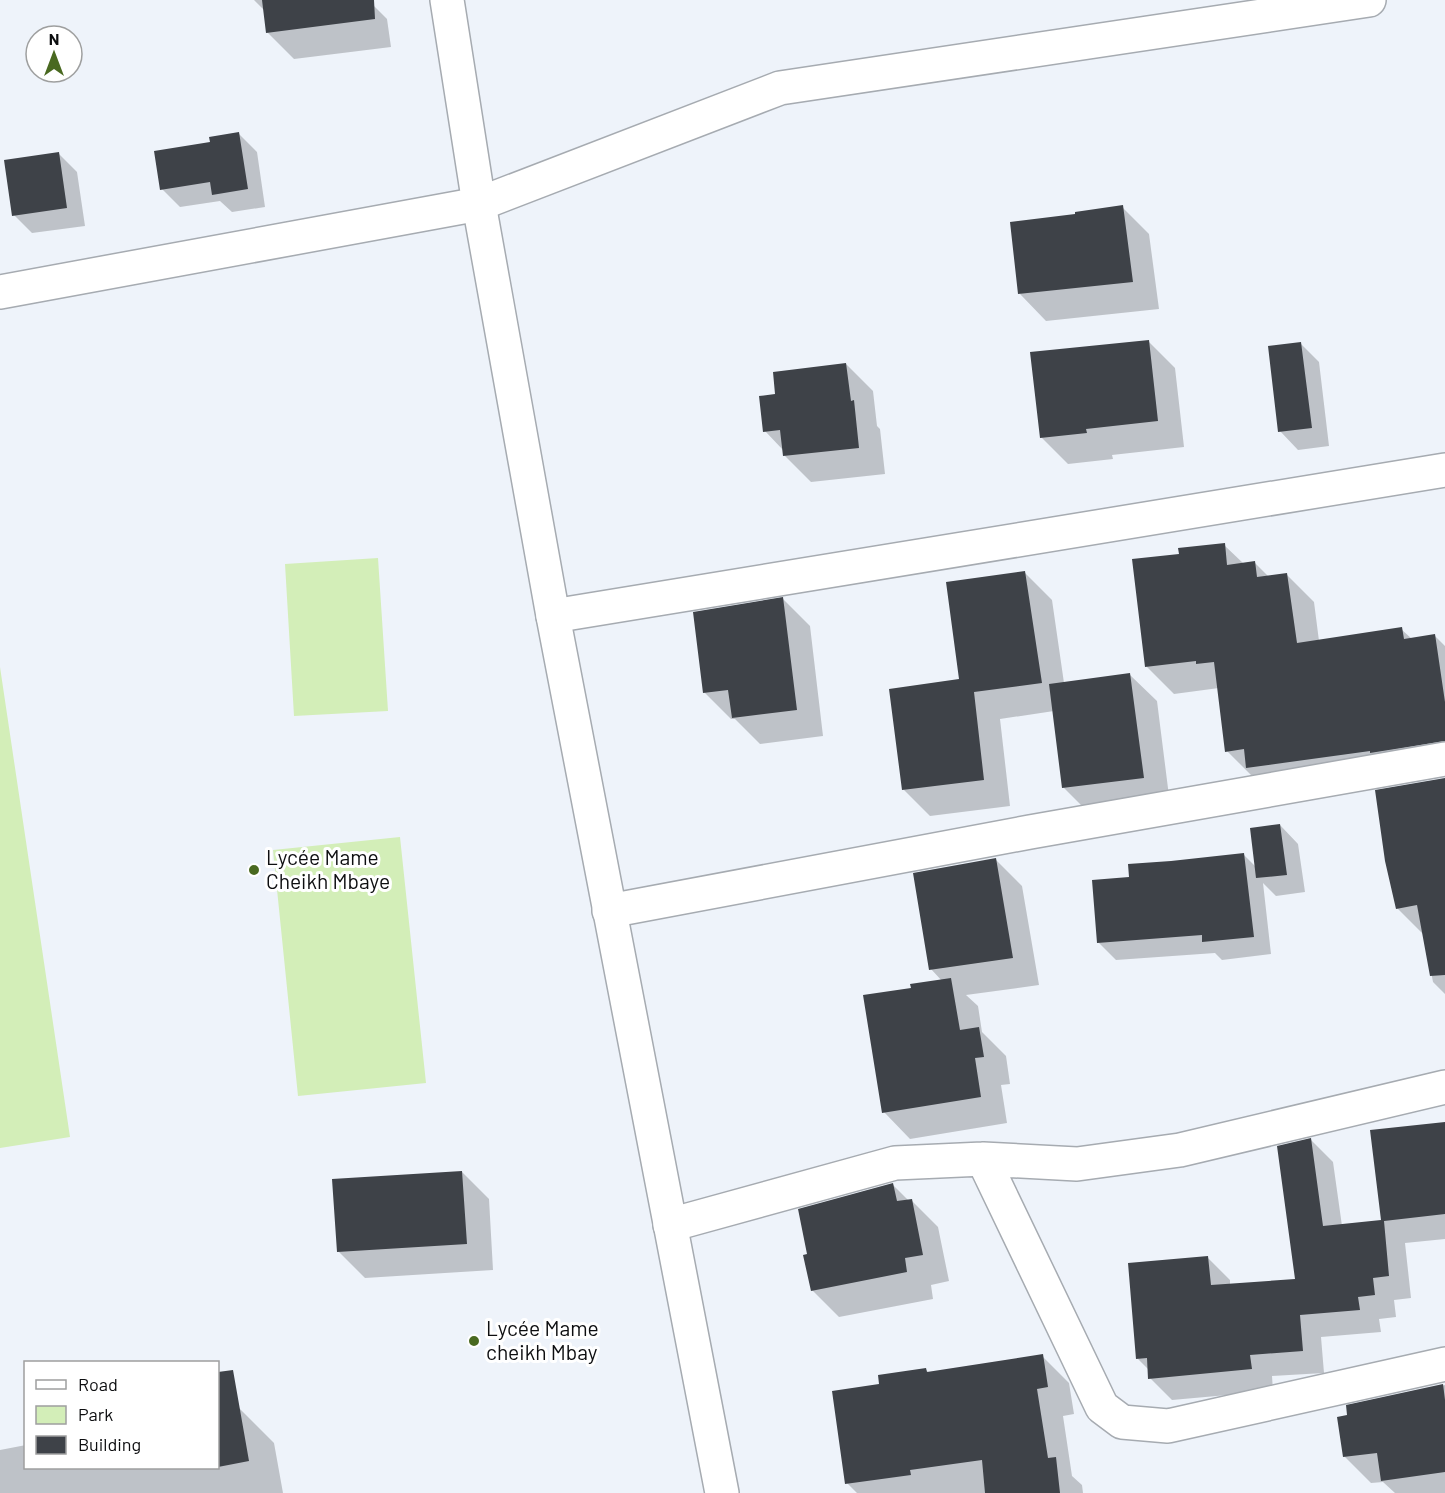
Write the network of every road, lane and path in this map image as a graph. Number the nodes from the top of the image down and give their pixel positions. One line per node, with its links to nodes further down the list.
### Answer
1 (447, 0): 3 (street)
2 (1369, 0): 3 (street)
3 (479, 204): 4 (street); 6 (street)
4 (0, 292)
5 (1445, 470): 6 (street)
6 (553, 616): 8 (street)
7 (1445, 759): 8 (street)
8 (609, 911): 11 (street)
9 (1445, 1087): 10 (street)
10 (983, 1159): 11 (street); 12 (street)
11 (670, 1225): 13 (street)
12 (1445, 1364)
13 (722, 1493)

